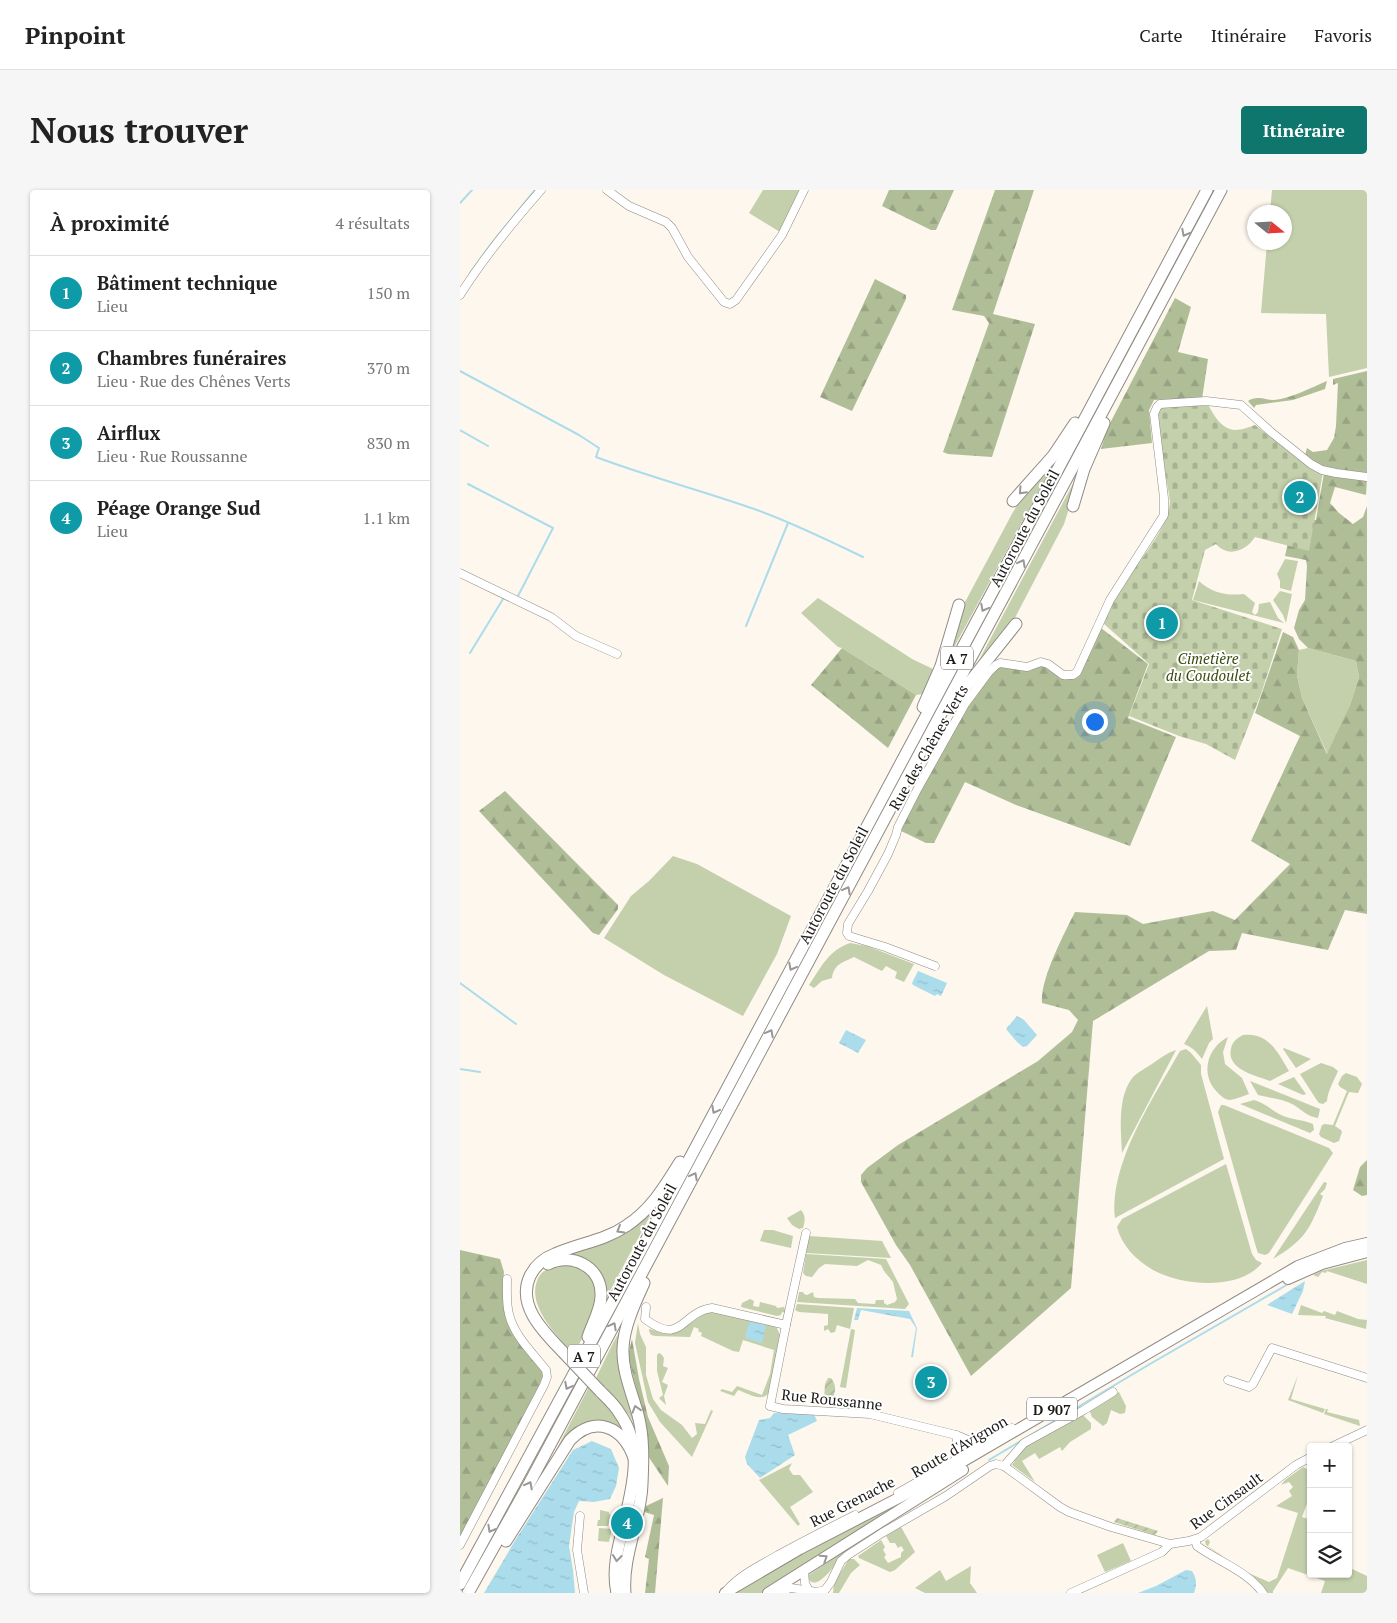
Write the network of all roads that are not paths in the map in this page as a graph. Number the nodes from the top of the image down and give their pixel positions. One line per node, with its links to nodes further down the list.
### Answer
1 (542, 190): 7 (street)
2 (607, 190): 3 (street)
3 (804, 190)
4 (1208, 190): 8 (highway, Autoroute du Soleil / A 7, one-way to 8)
5 (1221, 190): 6 (highway, Autoroute du Soleil / A 7)
6 (1166, 293): 11 (highway); 17 (highway, Autoroute du Soleil / A 7, one-way to 6)
7 (460, 295)
8 (1113, 368): 10 (highway, one-way to 10); 16 (highway, Autoroute du Soleil / A 7, one-way to 16)
9 (1367, 476): 18 (street, Rue des Chênes Verts)
10 (1013, 501)
11 (1073, 506)
12 (460, 572): 15 (street)
13 (959, 605): 16 (highway)
14 (1016, 624): 17 (highway)
15 (617, 654)
16 (906, 754): 19 (highway, Autoroute du Soleil / A 7, one-way to 19)
17 (916, 761): 20 (highway, Autoroute du Soleil / A 7, one-way to 17)
18 (935, 966)
19 (706, 1127): 27 (highway, Autoroute du Soleil / A 7); 28 (highway, one-way to 28)
20 (671, 1219): 37 (highway, one-way to 20); 46 (highway, Autoroute du Soleil / A 7, one-way to 20)
21 (806, 1232): 26 (street, Rue Roussanne)
22 (1367, 1243): 32 (main road, Route d'Avignon / D 907)
23 (1367, 1252): 45 (main road, Route d'Avignon / D 907, one-way to 23)
24 (507, 1279): 44 (street)
25 (646, 1307): 26 (street)
26 (786, 1323): 34 (street, Rue Roussanne)
27 (588, 1349): 28 (highway); 47 (highway, Autoroute du Soleil / A 7, one-way to 47)
28 (564, 1350): 37 (highway, bridge)
29 (1367, 1378): 30 (street)
30 (1228, 1380)
31 (1113, 1392): 40 (street)
32 (1050, 1410): 36 (street, Rue Grenache); 54 (main road, Route d'Avignon / D 907)
33 (1367, 1430): 35 (street)
34 (956, 1435): 36 (street, Rue Roussanne); 39 (street)
35 (1339, 1443)
36 (980, 1445): 39 (street, Rue Grenache)
37 (638, 1458): 46 (highway); 52 (highway, one-way to 52); 53 (highway)
38 (1307, 1459): 42 (street, Rue Cinsault)
39 (955, 1460): 54 (street, Rue Grenache)
40 (1004, 1466): 43 (street); 49 (street)
41 (580, 1516): 51 (street)
42 (1195, 1540): 43 (street, Rue Cinsault); 58 (street)
43 (1167, 1544): 57 (street, Rue Cinsault)
44 (460, 1545)
45 (804, 1571): 48 (street); 55 (main road, Route d'Avignon / D 907)
46 (480, 1573): 50 (highway, Autoroute du Soleil / A 7)
47 (460, 1584)
48 (809, 1590): 49 (street); 56 (street)
49 (826, 1591)
50 (468, 1593)
51 (584, 1593)
52 (617, 1593)
53 (625, 1593)
54 (724, 1593)
55 (768, 1593)
56 (774, 1593)
57 (1071, 1593)
58 (1263, 1593)

